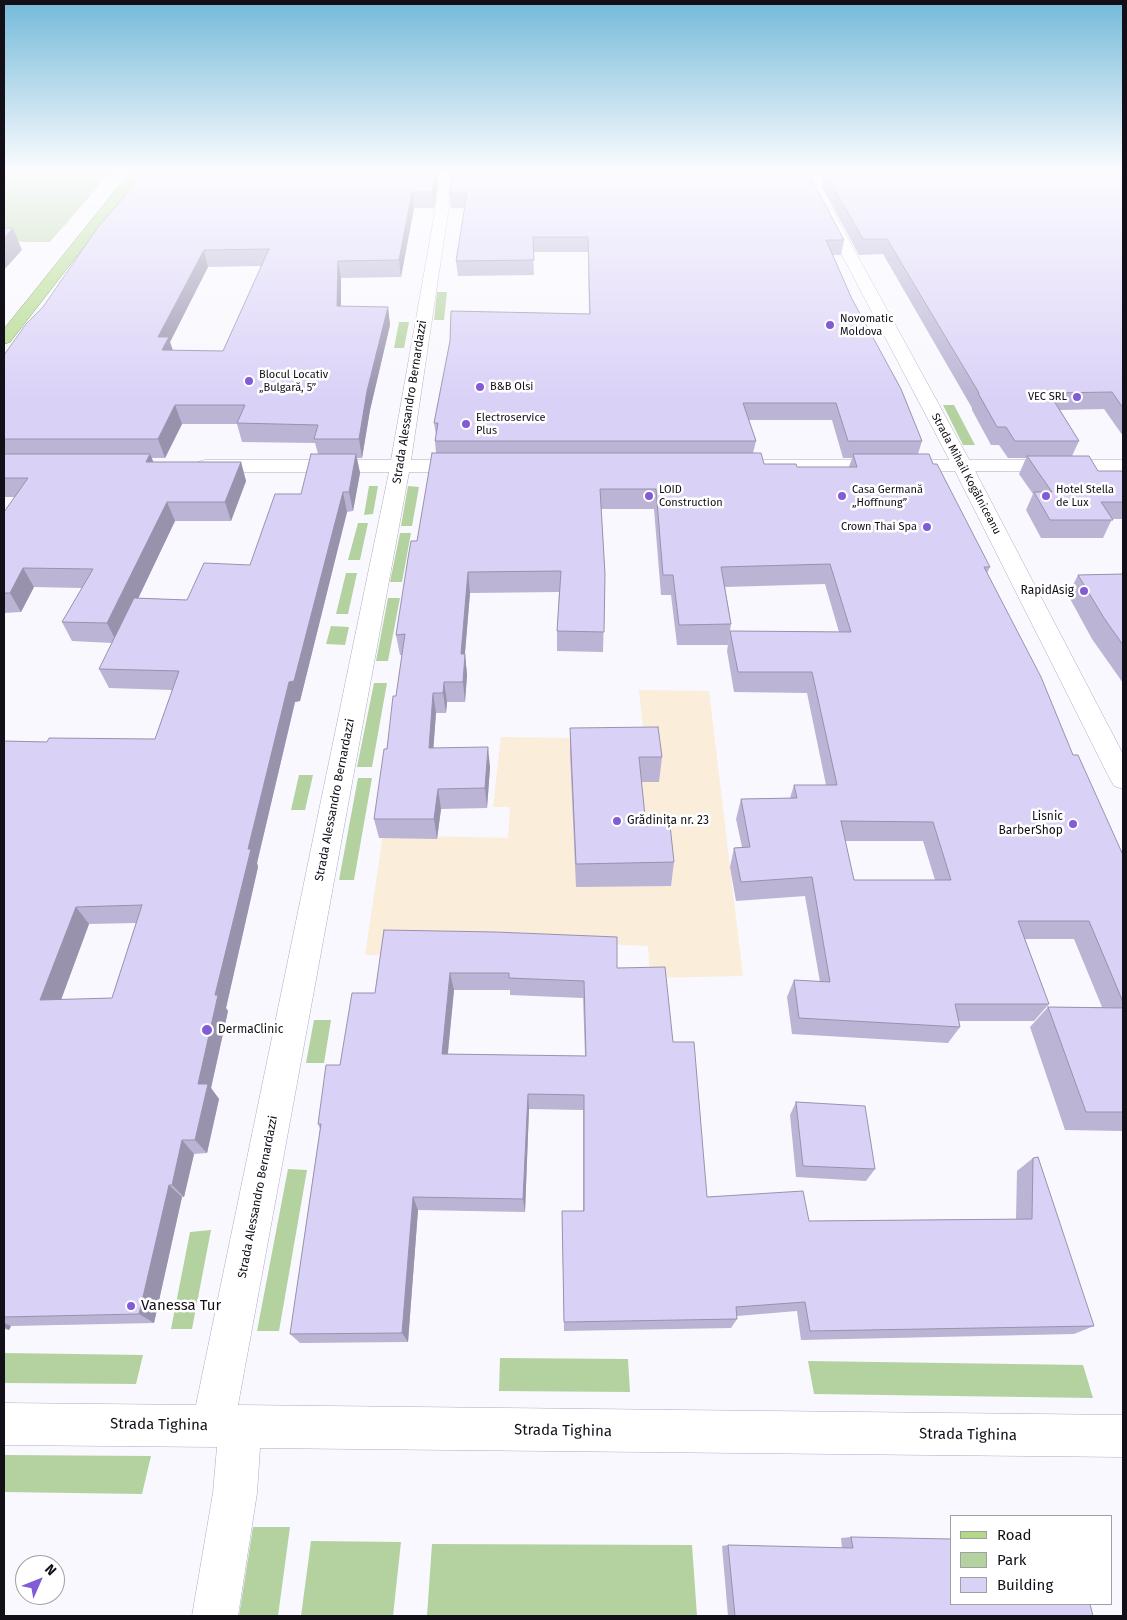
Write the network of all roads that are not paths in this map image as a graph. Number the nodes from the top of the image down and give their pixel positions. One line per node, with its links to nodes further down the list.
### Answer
1 (79, 248): 4 (main road)
2 (436, 248): 7 (street, Strada Alessandro Bernardazzi)
3 (846, 248): 5 (street, Strada Mihail Kogălniceanu)
4 (4, 339)
5 (962, 465): 9 (street); 10 (street); 11 (street, Strada Mihail Kogălniceanu)
6 (182, 466): 7 (street)
7 (400, 466): 8 (street); 13 (street, Strada Alessandro Bernardazzi)
8 (489, 466)
9 (745, 466)
10 (1123, 466)
11 (1123, 778)
12 (4, 1424): 13 (street, Strada Tighina)
13 (226, 1427): 14 (street, Strada Tighina); 15 (street, Strada Alessandro Bernardazzi)
14 (1123, 1436)
15 (215, 1616)

